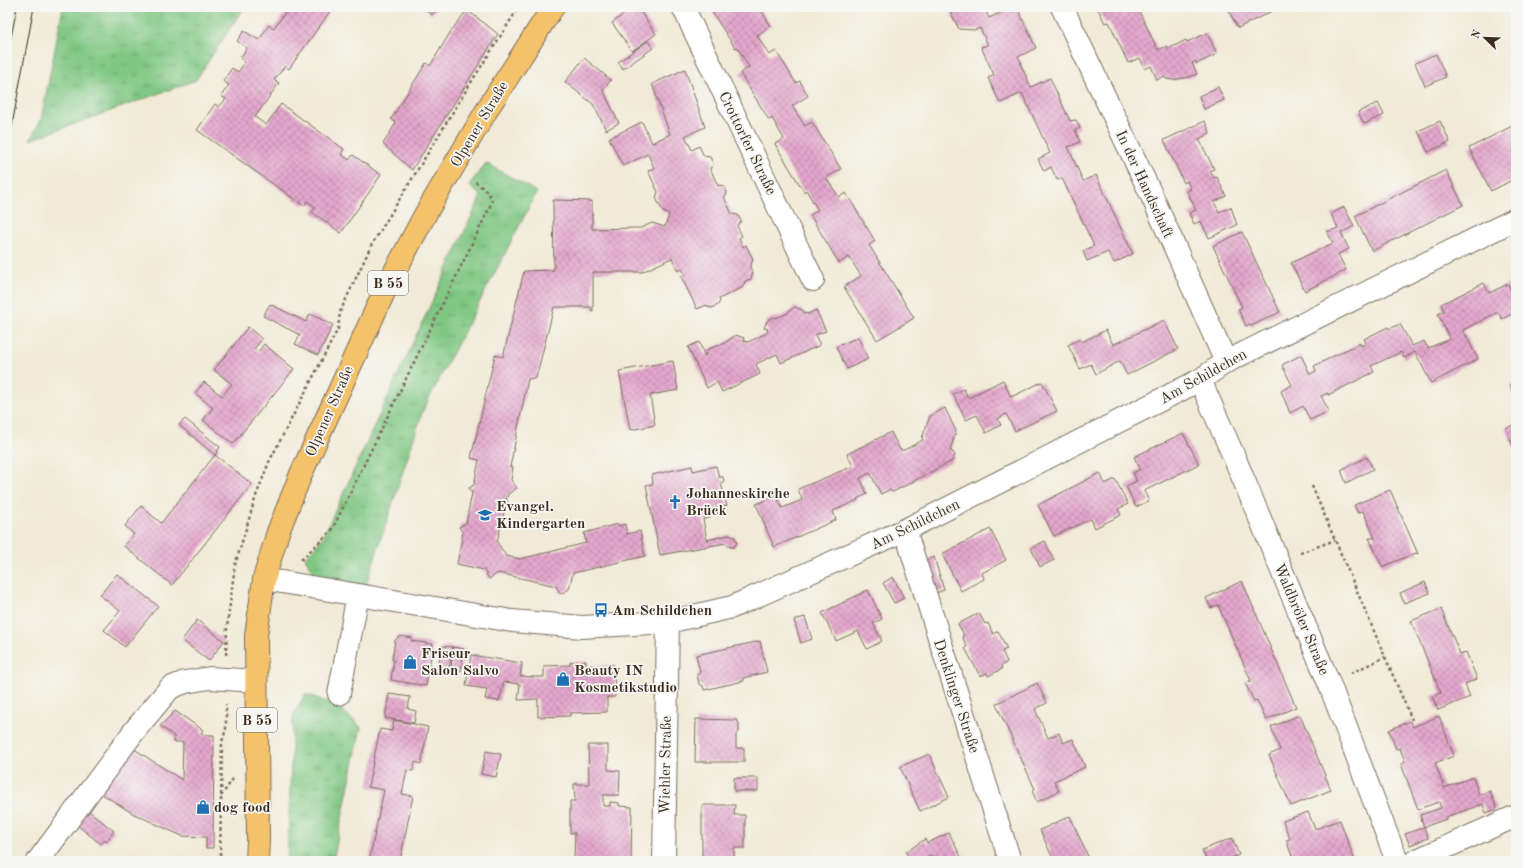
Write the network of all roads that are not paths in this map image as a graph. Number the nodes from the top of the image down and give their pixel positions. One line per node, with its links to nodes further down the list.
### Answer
1 (553, 7): 9 (main road, Olpener Straße / B 55)
2 (683, 7): 5 (street, Crottorfer Straße)
3 (1062, 7): 6 (street, In der Handschaft)
4 (1516, 219): 6 (street, Am Schildchen)
5 (813, 280)
6 (1226, 362): 7 (street, Am Schildchen)
7 (1200, 380): 8 (street, Am Schildchen); 19 (street, Waldbröler Straße)
8 (905, 530): 11 (street, Am Schildchen); 18 (street, Denklinger Straße)
9 (264, 579): 10 (street, Am Schildchen); 12 (main road, Olpener Straße / B 55)
10 (357, 595): 11 (street, Am Schildchen); 13 (street)
11 (668, 622): 17 (street, Wiehler Straße)
12 (256, 680): 15 (street); 16 (main road, Olpener Straße / B 55)
13 (339, 694)
14 (1516, 816): 20 (street)
15 (38, 861)
16 (257, 861)
17 (664, 861)
18 (1010, 861)
19 (1398, 861)
20 (1415, 861)

